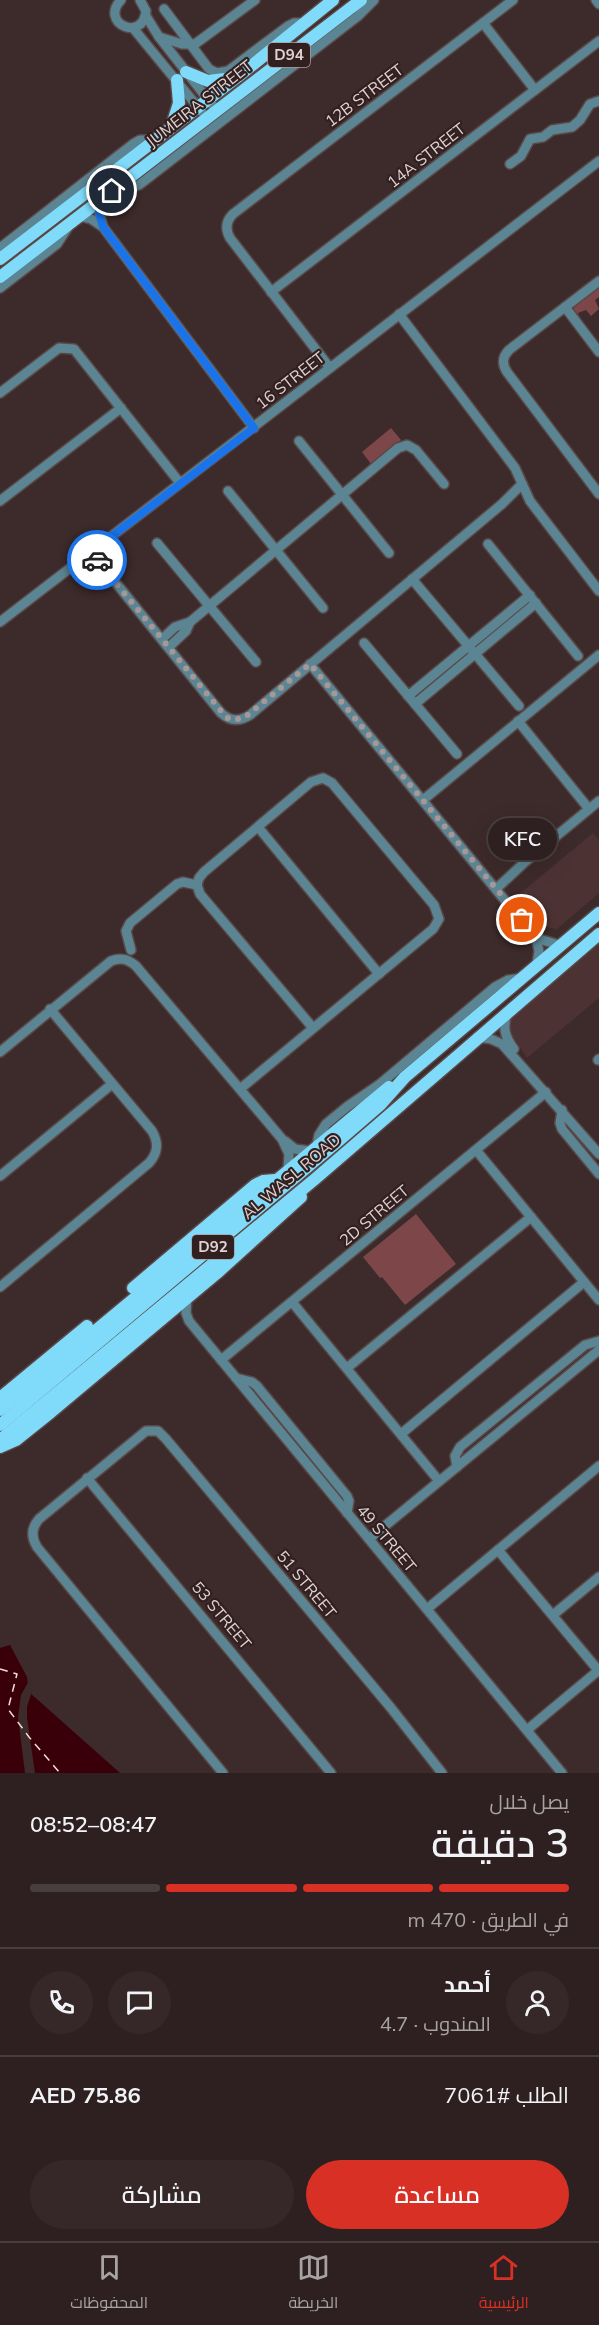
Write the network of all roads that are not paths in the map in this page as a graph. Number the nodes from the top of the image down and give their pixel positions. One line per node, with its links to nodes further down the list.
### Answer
1 (140, 0): 12 (street)
2 (151, 0): 12 (street)
3 (255, 0): 18 (street)
4 (333, 0): 13 (main road, JUMEIRA STREET / D94)
5 (361, 0): 24 (main road, JUMEIRA STREET / D94)
6 (374, 0): 29 (street)
7 (513, 0): 14 (street, 12B STREET)
8 (596, 0): 10 (street)
9 (116, 2): 15 (street)
10 (599, 4)
11 (164, 9): 18 (street)
12 (146, 14): 15 (street); 16 (street)
13 (306, 23): 18 (street); 19 (main road, JUMEIRA STREET / D94)
14 (483, 23): 21 (street); 38 (street, 12B STREET)
15 (133, 28): 20 (street)
16 (159, 37): 18 (street); 20 (street)
17 (599, 42): 21 (street, 14A STREET)
18 (192, 44)
19 (240, 75): 20 (main road); 23 (main road, JUMEIRA STREET / D94)
20 (182, 76): 23 (street); 25 (main road)
21 (535, 90): 38 (street, 14A STREET)
22 (599, 101): 28 (street)
23 (204, 104): 24 (street); 25 (main road, JUMEIRA STREET / D94)
24 (212, 114): 29 (main road, JUMEIRA STREET / D94)
25 (171, 127): 26 (main road, JUMEIRA STREET / D94)
26 (154, 140): 33 (street); 34 (main road, JUMEIRA STREET / D94)
27 (599, 161): 40 (street, 16 STREET)
28 (510, 164)
29 (112, 191): 30 (main road, JUMEIRA STREET / D94)
30 (99, 200): 31 (main road, JUMEIRA STREET / D94); 32 (street)
31 (75, 218): 32 (street); 35 (main road, JUMEIRA STREET / D94); 37 (street)
32 (103, 227): 45 (street)
33 (0, 248)
34 (0, 259)
35 (0, 277)
36 (599, 281): 39 (street)
37 (0, 288)
38 (271, 292): 42 (street)
39 (565, 307): 41 (street); 51 (street)
40 (399, 314): 42 (street, 16 STREET); 49 (street)
41 (599, 352)
42 (330, 368): 45 (street, 16 STREET)
43 (0, 393): 44 (street)
44 (121, 408): 47 (street); 53 (street)
45 (254, 428): 47 (street, 16 STREET)
46 (298, 441): 52 (street)
47 (180, 483): 57 (street, 16 STREET)
48 (444, 484): 52 (street)
49 (524, 488): 59 (street); 60 (street)
50 (228, 491): 56 (street)
51 (599, 494)
52 (343, 495): 56 (street); 58 (street)
53 (0, 501)
54 (158, 543): 62 (street)
55 (488, 544): 61 (street)
56 (276, 550): 62 (street); 63 (street)
57 (91, 552): 64 (street, 16 STREET); 66 (street)
58 (389, 553)
59 (412, 579): 69 (street); 73 (street)
60 (599, 591)
61 (533, 599): 69 (street); 71 (street)
62 (209, 605): 65 (street); 72 (street)
63 (323, 608)
64 (0, 622)
65 (190, 622): 66 (street); 68 (street)
66 (162, 639): 68 (street)
67 (364, 643): 74 (street)
68 (169, 647): 73 (street)
69 (471, 649): 74 (street); 75 (street)
70 (599, 655): 76 (street)
71 (578, 656)
72 (256, 662)
73 (310, 664): 78 (street)
74 (411, 700): 77 (street)
75 (519, 706)
76 (518, 721): 78 (street); 80 (street)
77 (457, 754)
78 (423, 800): 83 (street)
79 (599, 801): 80 (street)
80 (589, 809): 83 (street)
81 (258, 827): 82 (street); 90 (street); 90 (street)
82 (197, 885): 88 (street); 94 (street)
83 (494, 887): 86 (street)
84 (599, 913): 87 (main road, AL WASL ROAD / D92)
85 (599, 934): 93 (main road, AL WASL ROAD / D92)
86 (537, 938): 87 (street); 89 (street)
87 (559, 945): 89 (main road, AL WASL ROAD / D92)
88 (131, 950)
89 (537, 964): 91 (main road, AL WASL ROAD / D92)
90 (379, 974): 94 (street)
91 (522, 978): 97 (main road, AL WASL ROAD / D92); 103 (street, AL WASL ROAD)
92 (50, 1009): 96 (street); 98 (street); 99 (street)
93 (507, 1011): 95 (main road, AL WASL ROAD / D92); 100 (street)
94 (313, 1028): 99 (street)
95 (477, 1037): 100 (street); 109 (main road, AL WASL ROAD / D92)
96 (0, 1052)
97 (405, 1077): 103 (main road, AL WASL ROAD / D92); 122 (main road, AL WASL ROAD / D92)
98 (112, 1084): 108 (street); 112 (street)
99 (240, 1089): 102 (street)
100 (545, 1090): 101 (street); 104 (street, 2D STREET)
101 (562, 1110): 105 (street); 107 (street)
102 (282, 1139): 103 (street); 106 (street)
103 (313, 1148): 106 (main road, AL WASL ROAD / D92)
104 (476, 1150): 110 (street); 115 (street, 2D STREET)
105 (599, 1154)
106 (288, 1169): 122 (main road, AL WASL ROAD / D92)
107 (599, 1174)
108 (0, 1176)
109 (315, 1179): 113 (main road); 122 (main road, AL WASL ROAD / D92)
110 (531, 1217): 111 (street); 121 (street)
111 (584, 1282): 114 (street); 124 (street)
112 (0, 1287)
113 (187, 1298): 116 (main road); 117 (street)
114 (599, 1300)
115 (292, 1302): 120 (street, 2D STREET); 121 (street)
116 (167, 1314): 117 (street); 126 (main road)
117 (189, 1321): 120 (street, 49 STREET)
118 (599, 1341): 128 (street)
119 (599, 1350): 128 (street)
120 (221, 1360): 131 (street, 49 STREET)
121 (347, 1368): 124 (street)
122 (10, 1408): 123 (main road, AL WASL ROAD / D92); 125 (main road, AL WASL ROAD / D92)
123 (0, 1425)
124 (401, 1434): 130 (street)
125 (0, 1440)
126 (0, 1447)
127 (599, 1466): 132 (street)
128 (457, 1467): 130 (street)
129 (87, 1478): 138 (street); 139 (street, 53 STREET); 140 (street, 51 STREET)
130 (439, 1481): 131 (street)
131 (369, 1539): 134 (street, 49 STREET)
132 (498, 1550): 134 (street); 135 (street)
133 (599, 1577): 135 (street)
134 (426, 1609): 137 (street, 49 STREET)
135 (553, 1615): 136 (street)
136 (599, 1670): 137 (street)
137 (526, 1730): 141 (street, 49 STREET)
138 (222, 1773)
139 (331, 1773)
140 (442, 1773)
141 (562, 1773)

